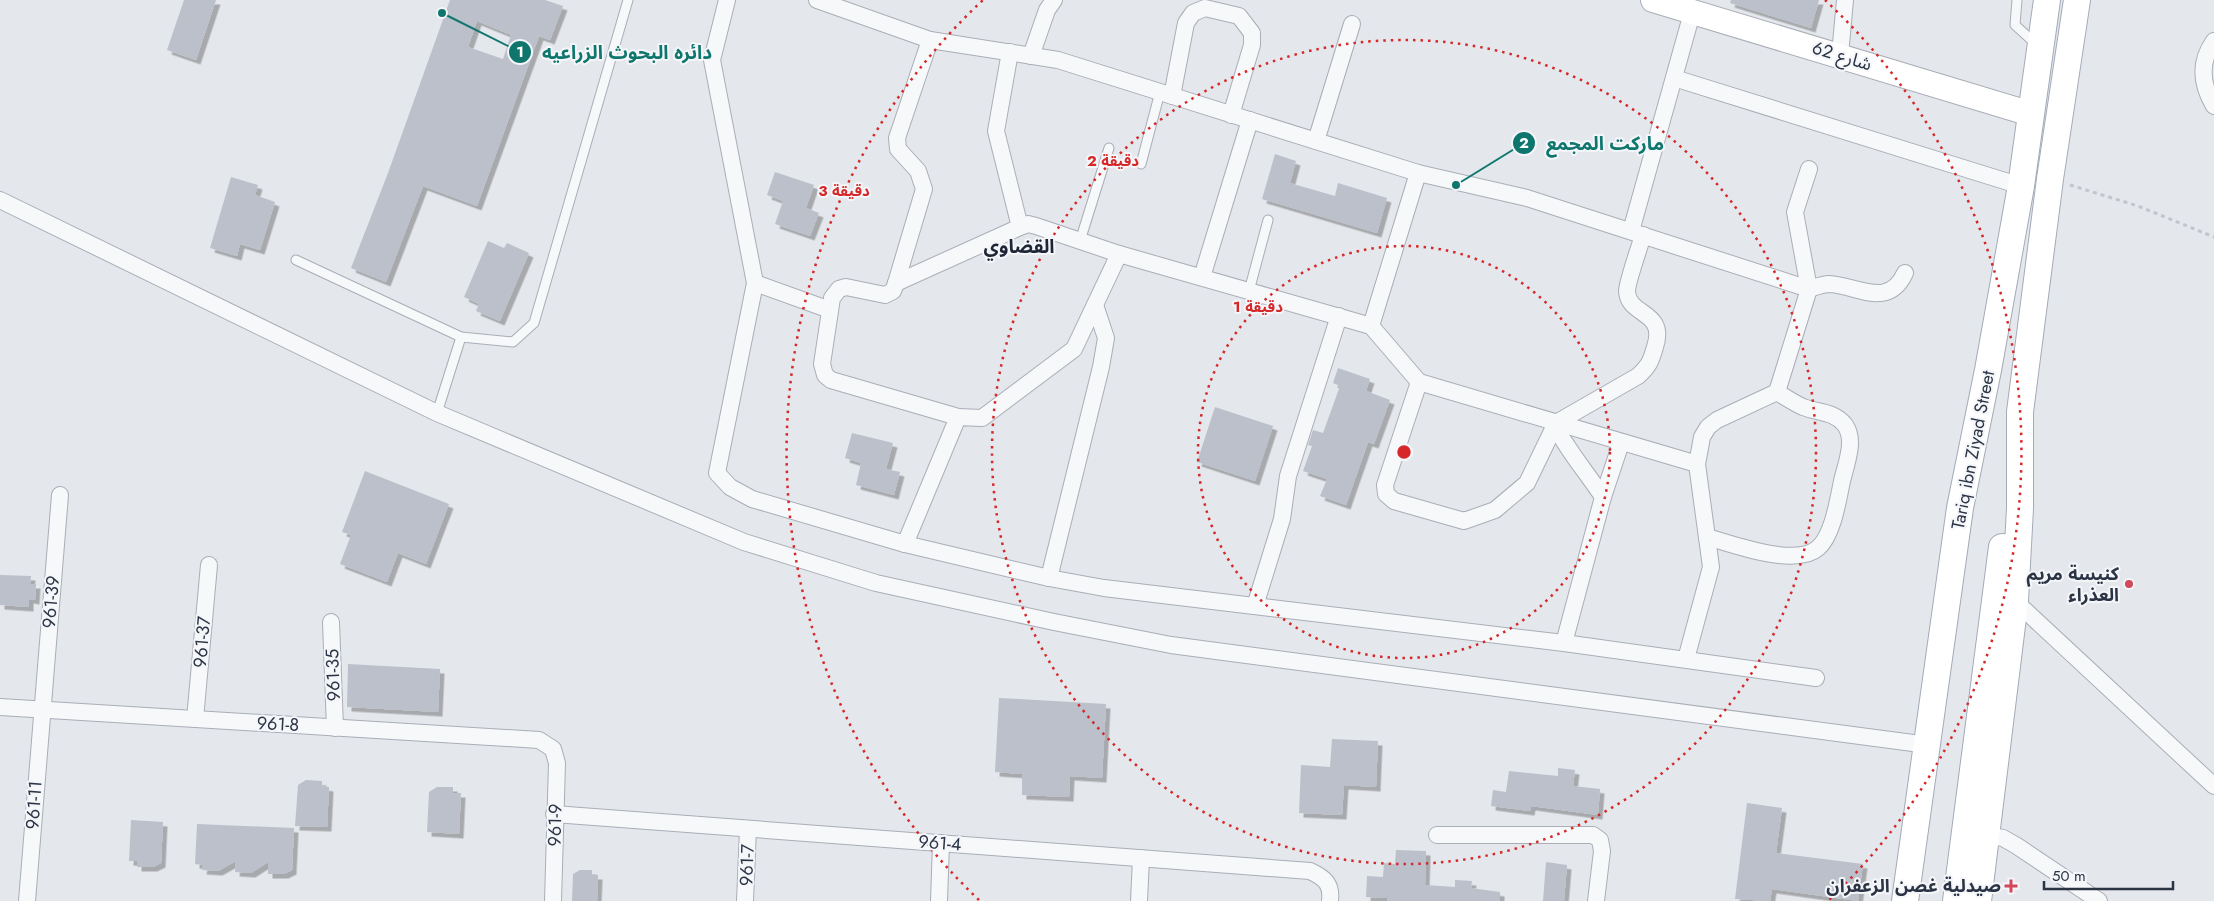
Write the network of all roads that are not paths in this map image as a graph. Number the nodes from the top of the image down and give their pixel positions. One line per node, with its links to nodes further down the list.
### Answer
1 (628, 0): 47 (lane)
2 (726, 0): 39 (street)
3 (817, 0): 12 (street)
4 (1054, 0): 17 (street)
5 (1653, 0): 10 (street, شارع 62)
6 (1845, 0): 16 (street)
7 (2017, 0): 14 (lane)
8 (2047, 0): 14 (main road, Tariq ibn Ziyad Street)
9 (2077, 0): 51 (main road, Tariq ibn Ziyad Street)
10 (1692, 13): 16 (street, شارع 62); 18 (street)
11 (1352, 24): 24 (street)
12 (930, 40): 15 (street); 40 (street)
13 (2214, 41): 20 (street)
14 (2040, 48): 22 (main road, Tariq ibn Ziyad Street)
15 (1010, 52): 17 (street); 32 (street)
16 (1840, 55): 22 (street, شارع 62)
17 (1031, 56): 19 (street)
18 (1674, 78): 29 (street); 33 (street)
19 (1166, 94): 21 (street); 21 (street); 26 (lane)
20 (2214, 106)
21 (1231, 114): 23 (street)
22 (2031, 114): 29 (main road, Tariq ibn Ziyad Street)
23 (1250, 120): 24 (street); 38 (street)
24 (1316, 141): 28 (street)
25 (1109, 148): 34 (lane)
26 (1142, 164)
27 (1809, 168): 41 (street)
28 (1418, 173): 33 (street); 46 (street)
29 (2022, 186): 48 (main road, Tariq ibn Ziyad Street)
30 (0, 200): 52 (street)
31 (1268, 220): 42 (lane)
32 (1020, 226): 34 (street); 40 (street)
33 (1637, 233): 41 (street); 54 (street)
34 (1080, 240): 35 (street)
35 (1119, 254): 38 (street); 43 (street)
36 (296, 260): 47 (lane)
37 (1906, 273): 41 (street)
38 (1202, 277): 42 (street)
39 (754, 283): 44 (street); 60 (street)
40 (896, 283): 44 (street)
41 (1809, 289): 50 (street)
42 (1249, 291): 45 (street)
43 (1095, 305): 53 (street); 62 (street)
44 (830, 310): 53 (street)
45 (1339, 316): 46 (street); 64 (street)
46 (1371, 326): 49 (street)
47 (461, 337): 52 (lane)
48 (1988, 370): 73 (main road, Tariq ibn Ziyad Street); 90 (main road)
49 (1419, 382): 54 (street); 54 (street)
50 (1777, 392): 56 (street); 59 (street)
51 (2020, 412): 63 (main road, Tariq ibn Ziyad Street); 91 (main road)
52 (438, 413): 73 (street)
53 (958, 417): 60 (street)
54 (1556, 424): 55 (street); 58 (street)
55 (1621, 443): 56 (street); 58 (street)
56 (1697, 464): 59 (street)
57 (60, 495): 70 (street, 961-39)
58 (1604, 496): 66 (street)
59 (1707, 537): 67 (street)
60 (905, 544): 62 (street)
61 (209, 565): 71 (street, 961-37)
62 (1050, 578): 64 (street)
63 (2015, 601): 75 (street); 79 (main road, Tariq ibn Ziyad Street)
64 (1255, 606): 66 (street)
65 (331, 622): 72 (street, 961-35)
66 (1564, 643): 67 (street)
67 (1686, 659): 68 (street)
68 (1816, 678)
69 (0, 707): 70 (street, 961-8)
70 (42, 710): 71 (street, 961-8); 82 (street, 961-11)
71 (195, 720): 72 (street, 961-8)
72 (335, 728): 74 (street, 961-8)
73 (1928, 745): 89 (main road, Tariq ibn Ziyad Street)
74 (553, 749): 76 (street, 961-9)
75 (2214, 786)
76 (554, 814): 77 (street, 961-4); 83 (street, 961-9)
77 (748, 829): 80 (street, 961-4); 84 (street, 961-7)
78 (1438, 835): 88 (street)
79 (1986, 835): 92 (main road, Tariq ibn Ziyad Street); 93 (street)
80 (941, 843): 81 (street, 961-4); 85 (street)
81 (1141, 858): 86 (street); 87 (street, 961-4)
82 (27, 901)
83 (553, 901)
84 (745, 901)
85 (938, 901)
86 (1139, 901)
87 (1330, 901)
88 (1596, 901)
89 (1905, 901)
90 (1921, 901)
91 (1956, 901)
92 (1978, 901)
93 (2099, 901)

